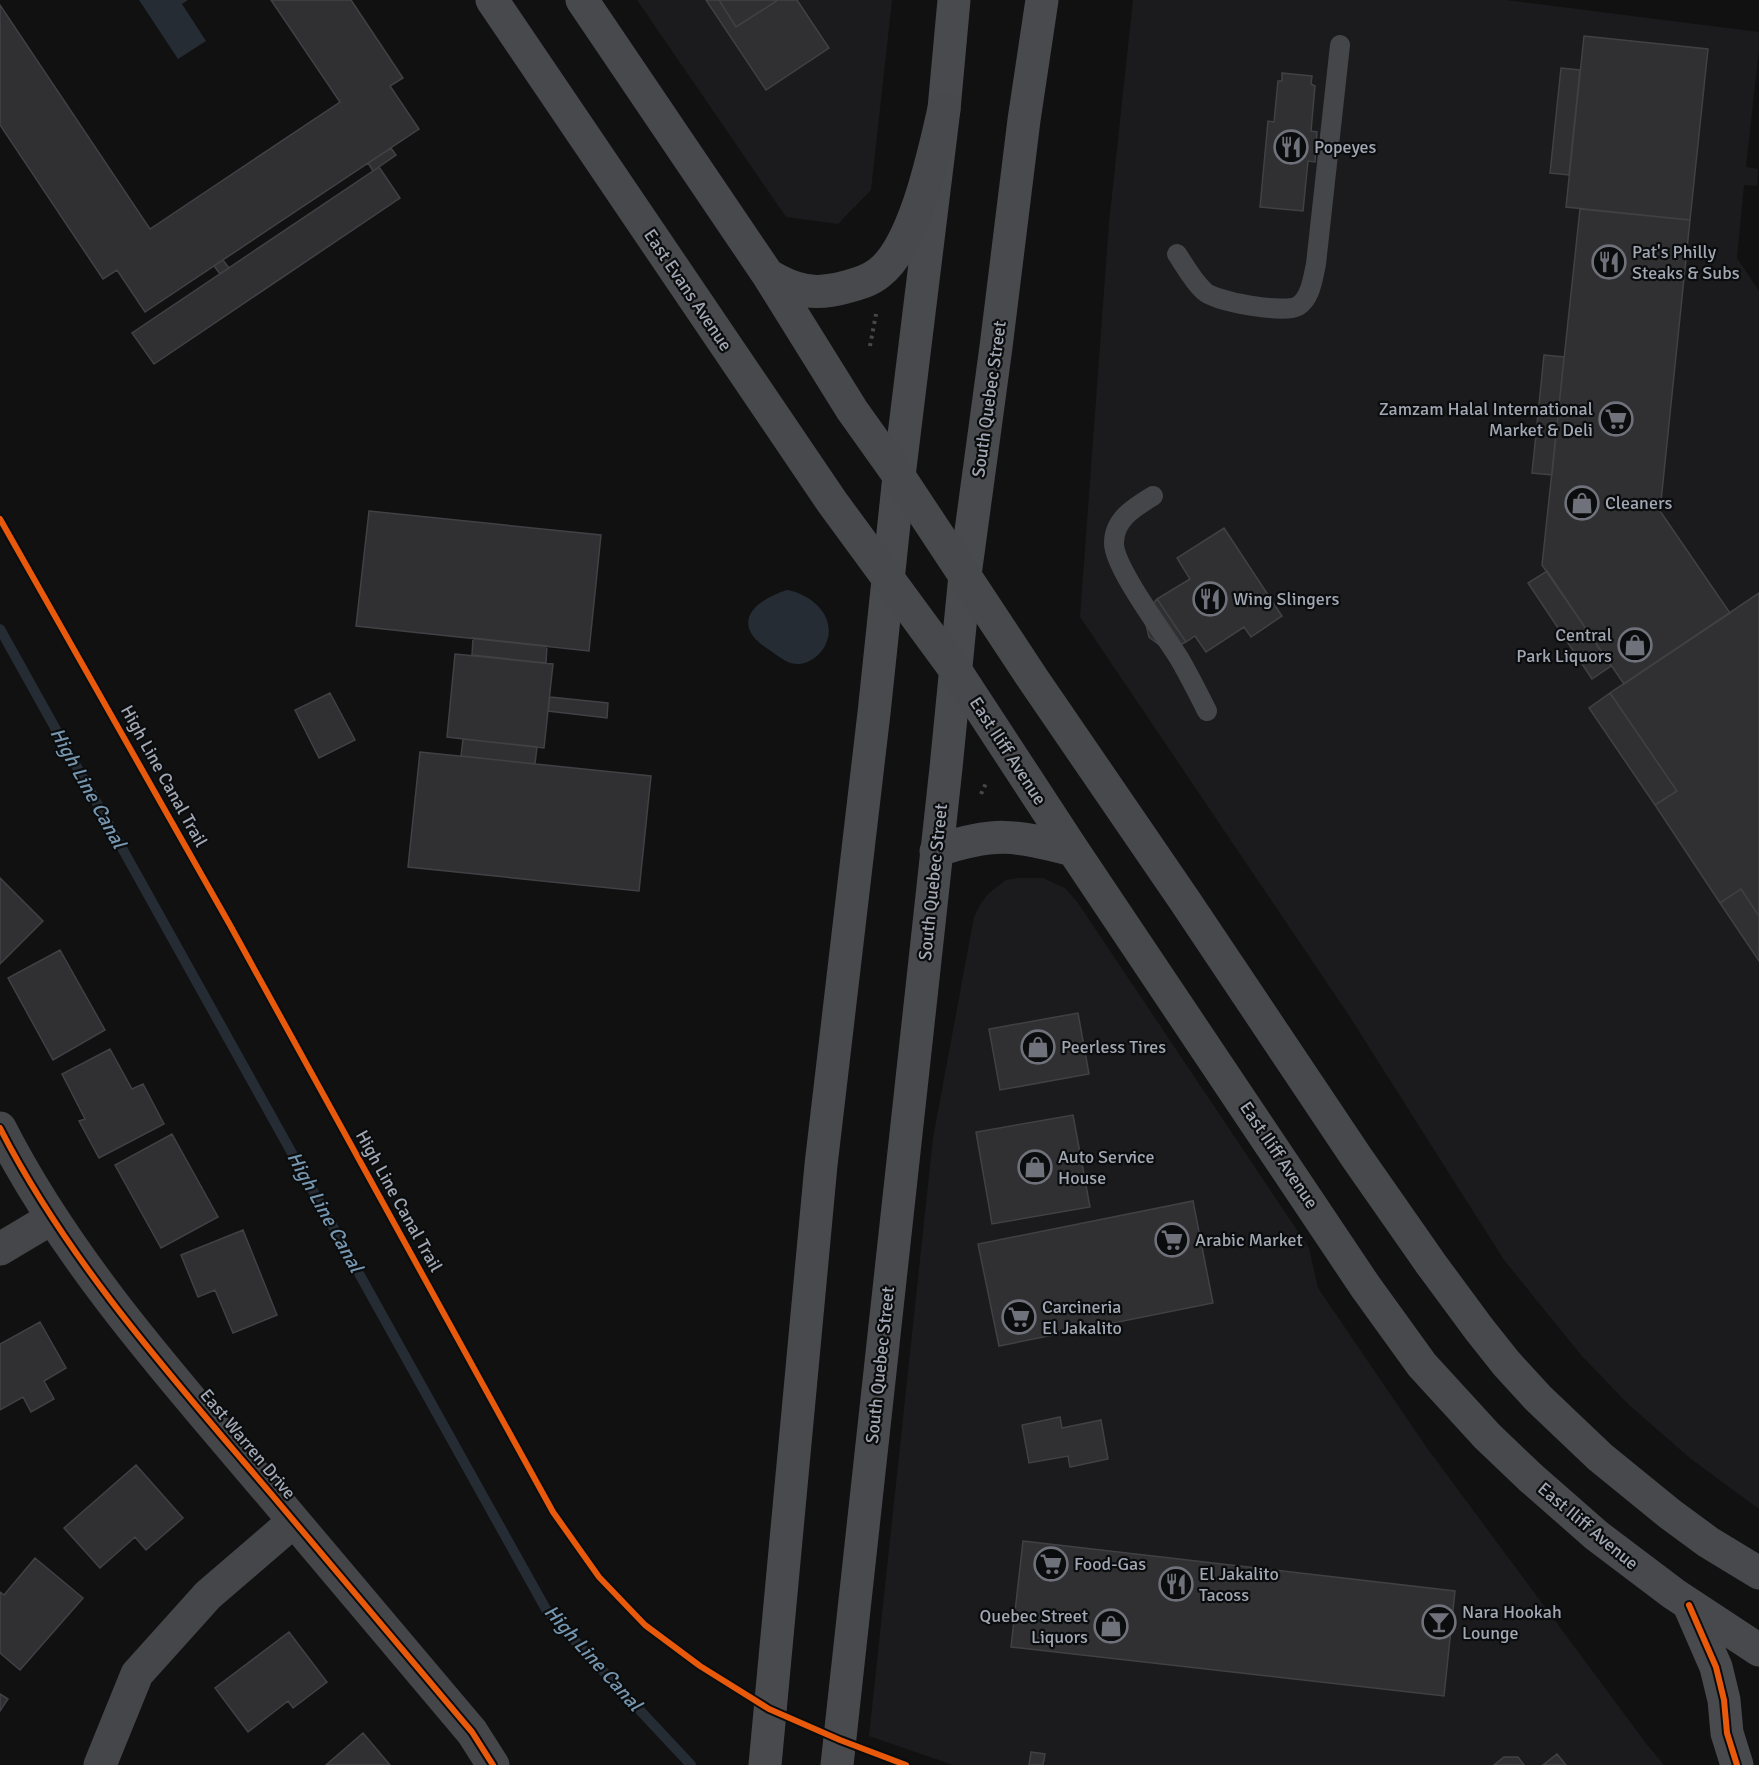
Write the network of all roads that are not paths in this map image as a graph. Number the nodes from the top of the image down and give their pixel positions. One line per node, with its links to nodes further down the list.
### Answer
1 (492, 0): 12 (main road, East Evans Avenue)
2 (582, 0): 8 (main road)
3 (954, 0): 6 (main road)
4 (1042, 0): 11 (main road, South Quebec Street)
5 (1340, 45): 7 (lane)
6 (944, 109): 8 (main road); 9 (main road)
7 (1177, 254)
8 (768, 275): 9 (main road)
9 (899, 476): 11 (main road); 12 (main road)
10 (1153, 496): 14 (lane)
11 (965, 575): 13 (main road, South Quebec Street); 21 (main road)
12 (888, 578): 13 (main road, East Iliff Avenue); 26 (main road)
13 (956, 671): 15 (main road, East Iliff Avenue); 16 (main road, South Quebec Street)
14 (1207, 711)
15 (1073, 850): 16 (main road); 22 (main road, East Iliff Avenue)
16 (936, 851): 27 (main road, South Quebec Street)
17 (0, 1128): 18 (street, East Warren Drive)
18 (52, 1218): 19 (street); 20 (street, East Warren Drive)
19 (0, 1249)
20 (294, 1521): 24 (street); 25 (street, East Warren Drive)
21 (1759, 1574)
22 (1689, 1605): 23 (main road, East Iliff Avenue); 28 (main road)
23 (1759, 1650)
24 (100, 1765)
25 (493, 1765)
26 (765, 1765)
27 (837, 1765)
28 (1737, 1765)

